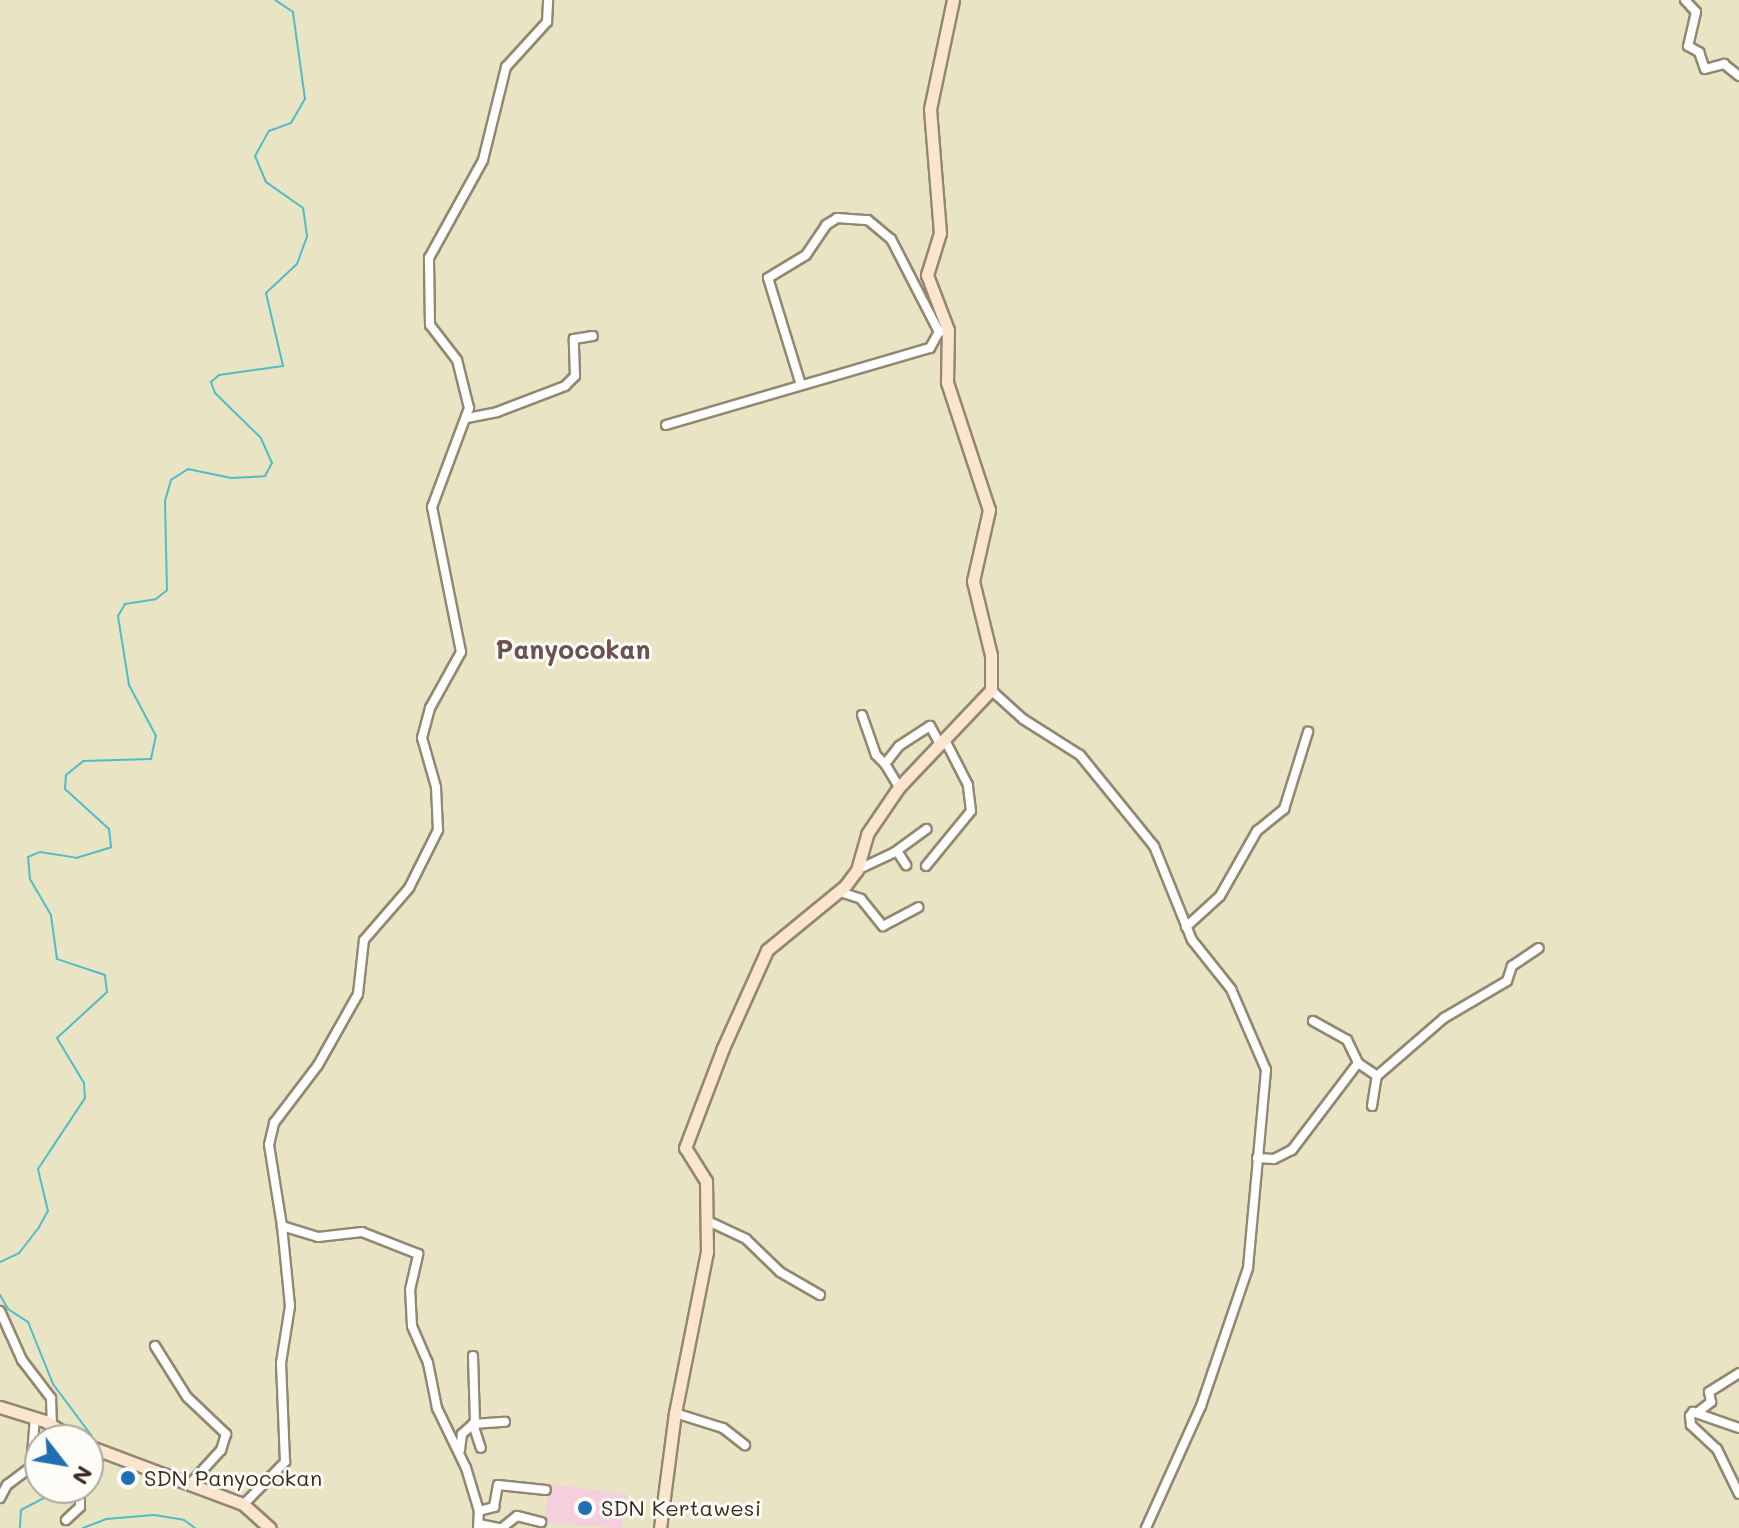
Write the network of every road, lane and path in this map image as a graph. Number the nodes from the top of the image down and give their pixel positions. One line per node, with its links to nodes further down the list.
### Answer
1 (548, 0): 8 (street)
2 (953, 0): 5 (street)
3 (1685, 0): 4 (street)
4 (1739, 76)
5 (944, 331): 7 (street); 7 (street); 10 (street)
6 (593, 336): 8 (street)
7 (801, 385): 9 (street)
8 (467, 418): 31 (street)
9 (666, 425)
10 (991, 690): 13 (street); 23 (street)
11 (862, 715): 14 (street)
12 (1308, 732): 23 (street)
13 (944, 744): 14 (street); 15 (street); 19 (street)
14 (885, 764): 15 (street)
15 (899, 787): 20 (street)
16 (927, 829): 17 (street)
17 (897, 851): 18 (street); 20 (street)
18 (906, 865)
19 (926, 866)
20 (857, 870): 21 (street)
21 (840, 892): 22 (street); 30 (street)
22 (918, 907)
23 (1186, 927): 29 (street)
24 (1539, 948): 27 (street)
25 (1313, 1021): 26 (street)
26 (1358, 1063): 27 (street); 29 (street)
27 (1377, 1076): 28 (street)
28 (1372, 1106)
29 (1257, 1158): 63 (street)
30 (708, 1221): 32 (street); 38 (street)
31 (282, 1226): 49 (street); 55 (street)
32 (820, 1295)
33 (0, 1311): 43 (street)
34 (155, 1346): 50 (street)
35 (473, 1356): 44 (street)
36 (1739, 1373): 39 (street)
37 (0, 1407): 40 (street)
38 (675, 1413): 46 (street); 62 (street)
39 (1697, 1413): 45 (street); 52 (street)
40 (35, 1417): 42 (street); 53 (street)
41 (505, 1422): 44 (street)
42 (50, 1424)
43 (52, 1424)
44 (474, 1424): 47 (street); 49 (street)
45 (1739, 1428)
46 (745, 1445)
47 (481, 1448)
48 (104, 1451): 50 (street)
49 (460, 1451): 56 (street)
50 (191, 1483): 55 (street)
51 (546, 1490): 56 (street)
52 (1739, 1494)
53 (0, 1498)
54 (79, 1504): 57 (street)
55 (244, 1504): 60 (street)
56 (479, 1511): 59 (street)
57 (66, 1520)
58 (541, 1522): 61 (street)
59 (478, 1526): 61 (street)
60 (270, 1528)
61 (500, 1528)
62 (660, 1528)
63 (1146, 1528)

